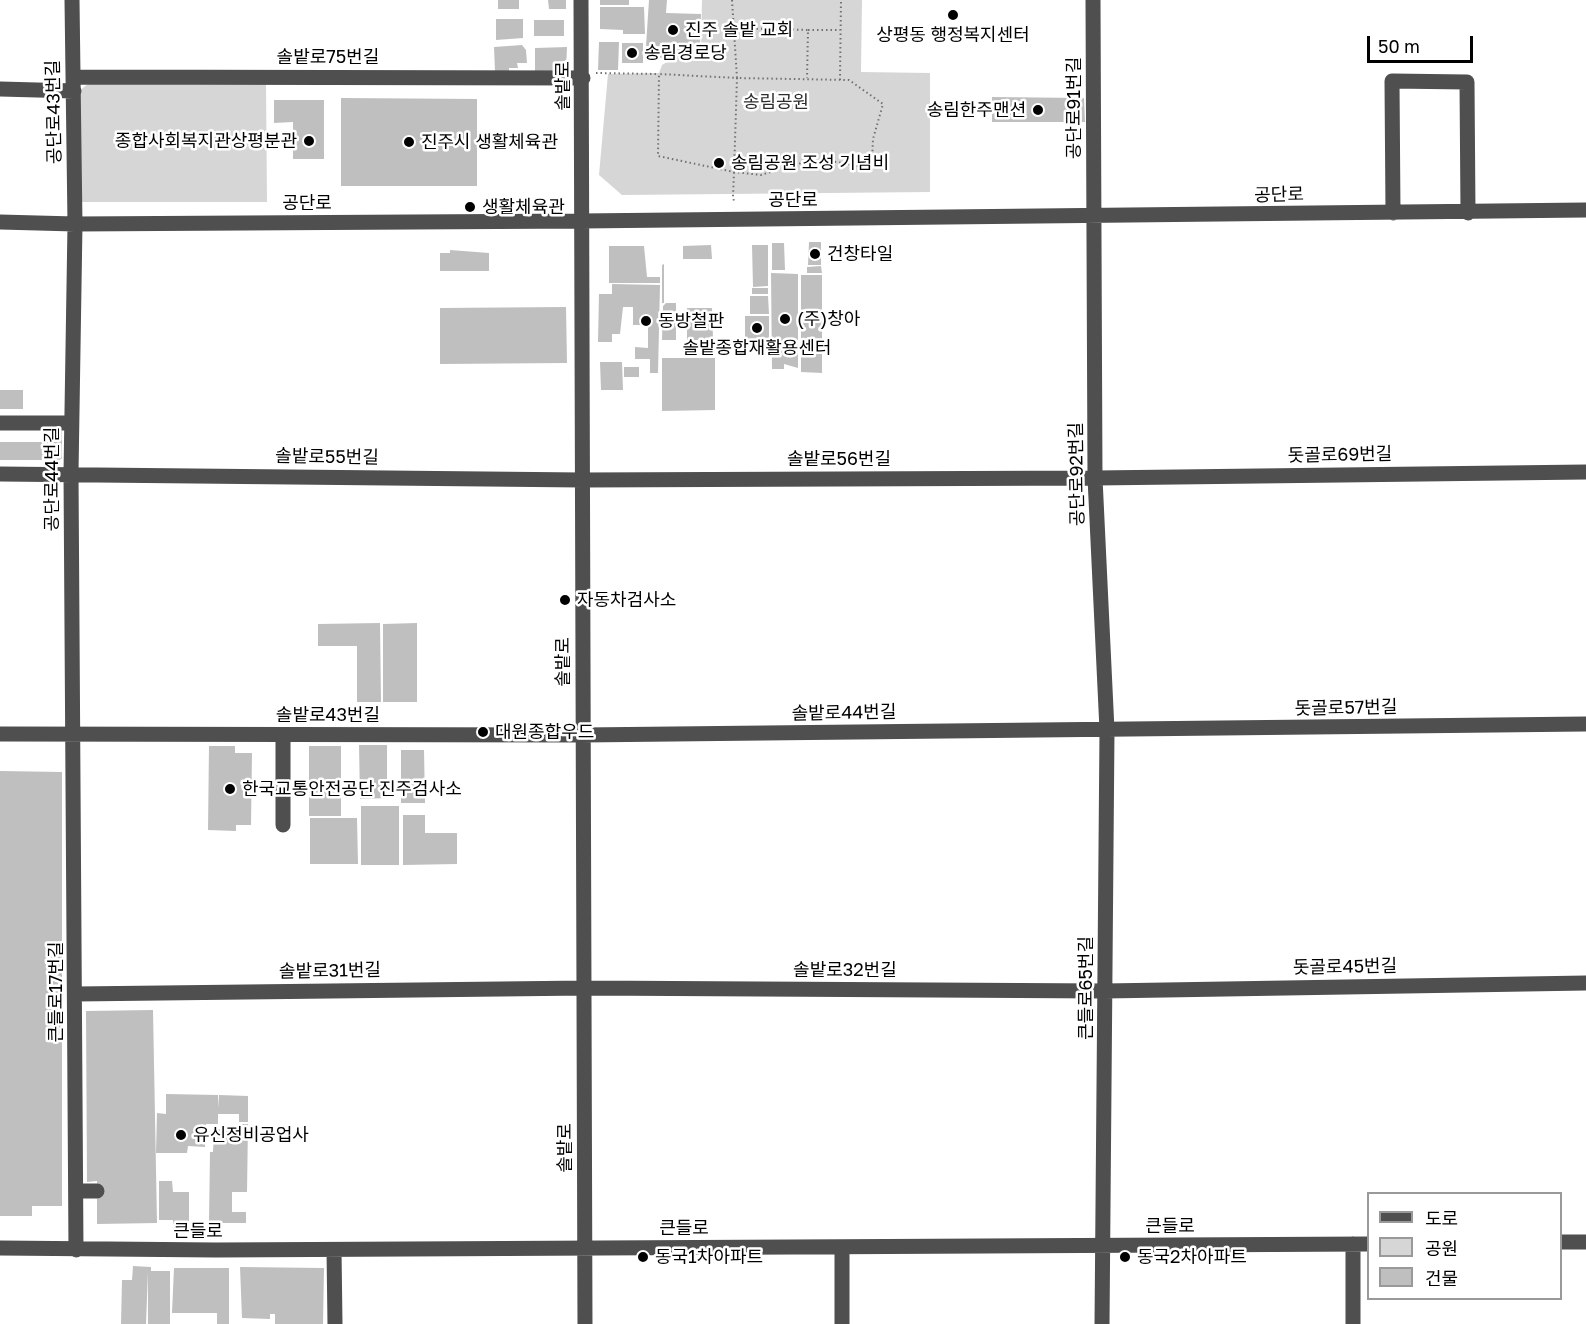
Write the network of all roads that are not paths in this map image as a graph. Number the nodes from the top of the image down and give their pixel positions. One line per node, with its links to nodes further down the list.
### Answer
1 (72, 0): 5 (street, 공단로43번길)
2 (581, 0): 4 (street, 솔밭로)
3 (1093, 0): 10 (street, 공단로91번길)
4 (583, 76): 5 (street, 솔밭로75번길); 11 (street, 솔밭로)
5 (74, 84): 6 (street, 솔밭로75번길); 13 (street, 공단로43번길)
6 (0, 89)
7 (1586, 210): 9 (street, 공단로)
8 (1393, 213): 9 (street, 공단로); 9 (street); 10 (street, 공단로)
9 (1468, 213)
10 (1094, 217): 11 (street, 공단로); 19 (street, 공단로92번길)
11 (581, 221): 13 (street, 공단로); 20 (street, 솔밭로)
12 (0, 222): 13 (street, 공단로)
13 (75, 224): 15 (street, 공단로44번길)
14 (0, 423): 15 (street)
15 (71, 423): 17 (street, 공단로44번길)
16 (1586, 472): 19 (street, 돗골로69번길)
17 (71, 473): 18 (street, 솔밭로55번길); 20 (street, 솔밭로55번길); 24 (street, 공단로44번길)
18 (0, 474)
19 (1095, 478): 20 (street, 솔밭로56번길); 22 (street, 공단로92번길)
20 (582, 480): 26 (street, 솔밭로)
21 (1586, 724): 22 (street, 돗골로57번길)
22 (1107, 730): 26 (street, 솔밭로44번길); 30 (street, 큰들로65번길)
23 (0, 734): 24 (street, 솔밭로43번길)
24 (73, 734): 25 (street, 솔밭로43번길); 31 (street, 큰들로17번길)
25 (283, 735): 26 (street, 솔밭로43번길); 27 (street)
26 (582, 735): 29 (street, 솔밭로)
27 (283, 825)
28 (1586, 983): 30 (street, 돗골로45번길)
29 (586, 988): 30 (street, 솔밭로32번길); 31 (street, 솔밭로31번길); 40 (street, 솔밭로)
30 (1105, 991): 37 (street, 큰들로65번길)
31 (76, 994): 32 (street, 큰들로17번길)
32 (72, 1186): 33 (street); 41 (street, 큰들로17번길)
33 (97, 1191)
34 (1562, 1242): 35 (street)
35 (1586, 1242)
36 (1361, 1244): 37 (street, 큰들로); 47 (street)
37 (1104, 1246): 38 (street, 큰들로); 46 (street, 큰들로65번길)
38 (842, 1247): 40 (street, 큰들로); 45 (street)
39 (0, 1248): 41 (street, 큰들로)
40 (584, 1248): 42 (street, 큰들로); 44 (street, 솔밭로)
41 (76, 1250): 42 (street, 큰들로)
42 (334, 1250): 43 (street)
43 (335, 1324)
44 (585, 1324)
45 (842, 1324)
46 (1102, 1324)
47 (1353, 1324)

